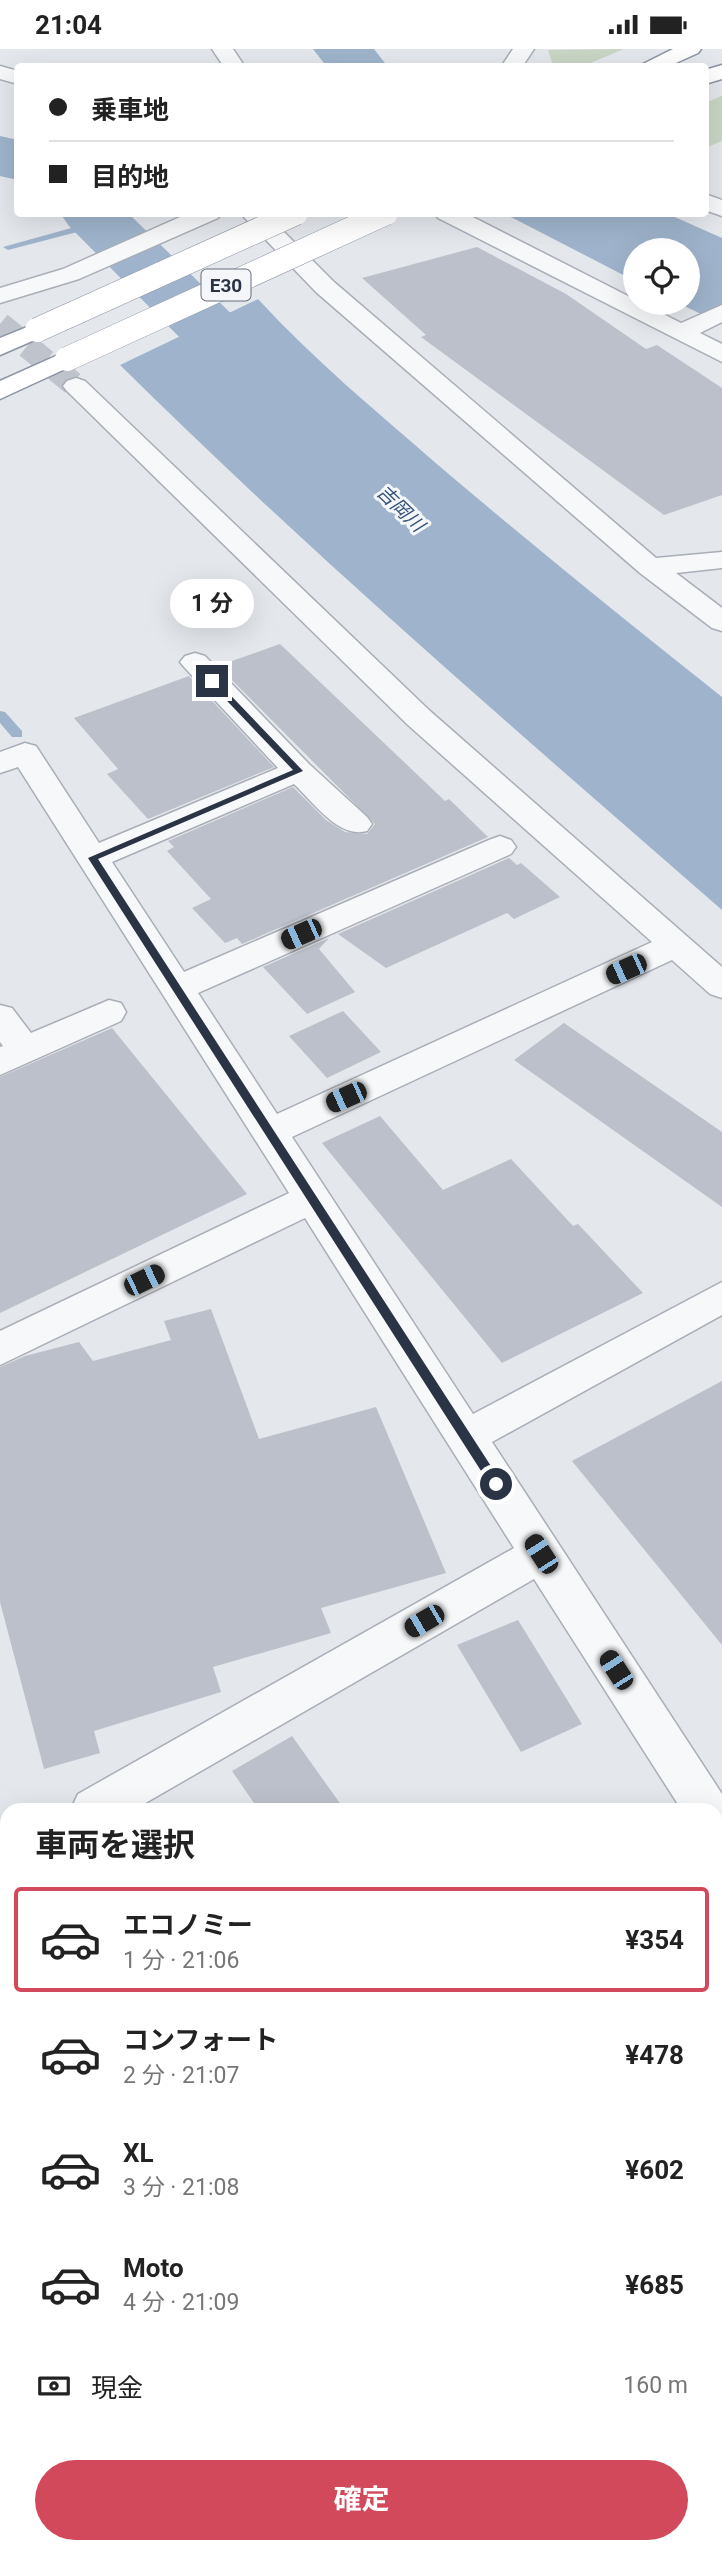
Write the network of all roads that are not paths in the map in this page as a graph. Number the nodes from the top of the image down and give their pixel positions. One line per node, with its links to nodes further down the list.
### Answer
1 (691, 49): 2 (highway)
2 (657, 63)
3 (201, 217): 8 (street)
4 (255, 217): 16 (street)
5 (287, 217): 11 (highway, E30, bridge)
6 (378, 217): 13 (highway, E30, bridge)
7 (454, 217): 10 (street)
8 (9, 294)
9 (722, 312): 10 (street)
10 (685, 331): 12 (street)
11 (0, 347)
12 (722, 354)
13 (71, 372): 14 (highway, E30); 24 (street)
14 (0, 391)
15 (722, 560): 16 (street)
16 (650, 567): 17 (street)
17 (722, 622)
18 (195, 662): 20 (street)
19 (0, 763): 23 (street)
20 (299, 771): 21 (street); 23 (street)
21 (356, 824)
22 (500, 846): 26 (street)
23 (93, 858): 26 (street)
24 (676, 946): 25 (street); 30 (street)
25 (722, 986)
26 (177, 989): 30 (street)
27 (109, 1012): 29 (street)
28 (0, 1017): 29 (street)
29 (12, 1056)
30 (270, 1132): 31 (street)
31 (312, 1198): 33 (street); 34 (street)
32 (722, 1297): 34 (street)
33 (0, 1349)
34 (466, 1437): 35 (street)
35 (541, 1554): 36 (street); 37 (street)
36 (105, 1803)
37 (702, 1803)

